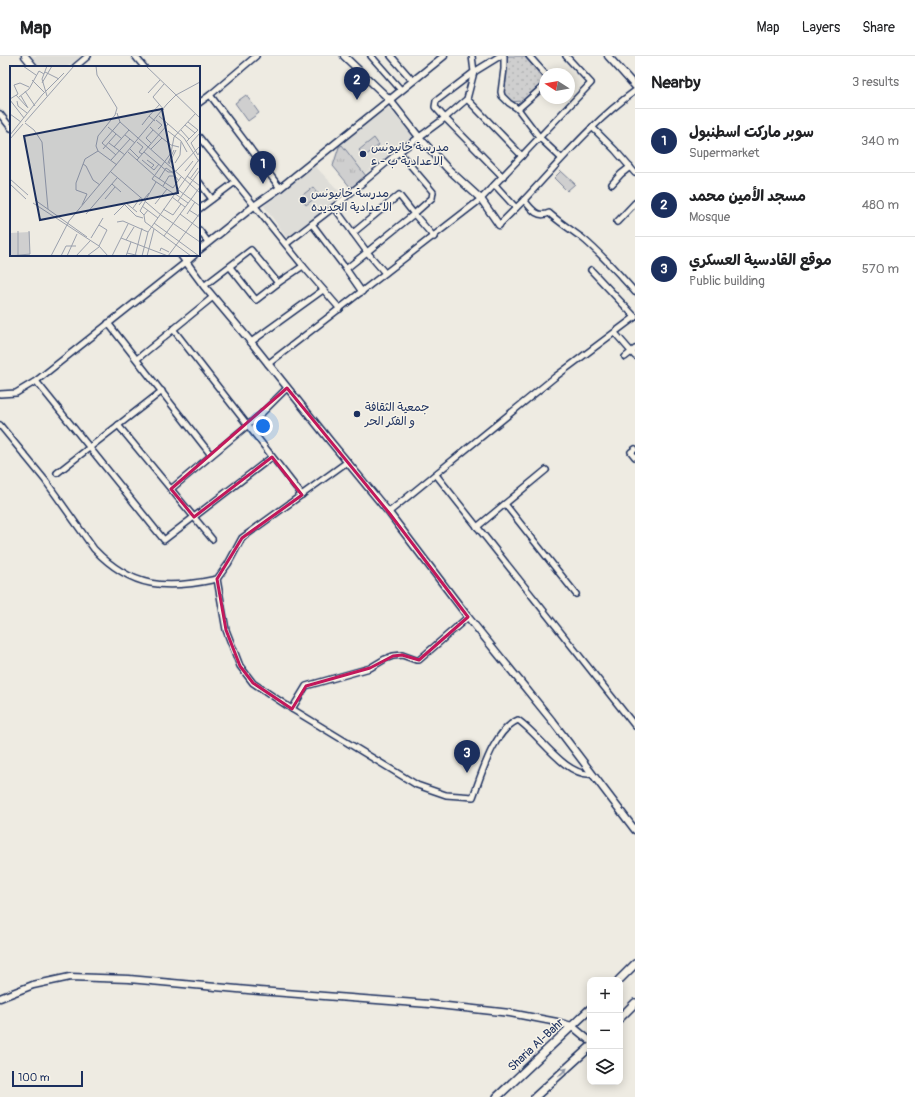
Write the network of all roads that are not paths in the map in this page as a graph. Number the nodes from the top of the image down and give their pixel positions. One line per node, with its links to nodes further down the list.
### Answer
1 (25, 56): 15 (street)
2 (88, 56): 16 (street)
3 (135, 56): 17 (street)
4 (256, 56): 25 (street)
5 (344, 56): 26 (street)
6 (371, 56): 22 (street)
7 (392, 56): 20 (street)
8 (444, 56): 20 (street)
9 (472, 56): 19 (street)
10 (500, 56): 19 (street)
11 (504, 56): 29 (street)
12 (529, 56): 18 (street)
13 (566, 56): 35 (street)
14 (608, 56): 21 (street)
15 (33, 66)
16 (76, 66)
17 (143, 66)
18 (540, 68)
19 (474, 72): 27 (street); 31 (street)
20 (412, 80): 22 (street)
21 (634, 83)
22 (401, 90): 26 (street)
23 (539, 90): 29 (street)
24 (635, 91): 33 (street)
25 (210, 95): 28 (street); 47 (street)
26 (389, 99): 34 (street); 47 (street)
27 (467, 99): 31 (street); 38 (street)
28 (200, 102)
29 (518, 109): 35 (street)
30 (0, 114): 32 (street)
31 (445, 118): 34 (street); 42 (street)
32 (10, 127)
33 (592, 127): 39 (street); 40 (street)
34 (419, 137): 37 (street); 49 (street)
35 (540, 138): 38 (street); 39 (street)
36 (200, 139): 43 (street)
37 (399, 152): 53 (street); 56 (street)
38 (522, 156): 42 (street)
39 (561, 158): 50 (street)
40 (630, 167): 41 (street); 45 (street)
41 (635, 173)
42 (503, 177): 46 (street)
43 (235, 182): 48 (street); 52 (street)
44 (200, 183): 48 (street)
45 (612, 184)
46 (495, 185): 49 (street); 55 (street)
47 (280, 188): 52 (street)
48 (212, 199): 54 (street)
49 (481, 199): 59 (street); 62 (street)
50 (524, 200): 55 (street); 79 (street)
51 (635, 203): 57 (street)
52 (254, 206): 63 (street); 64 (street)
53 (334, 207): 58 (street); 61 (street)
54 (200, 208)
55 (516, 208): 59 (street)
56 (414, 214): 61 (street); 62 (street); 66 (street)
57 (617, 222)
58 (312, 224): 64 (street); 72 (street)
59 (498, 224)
60 (200, 231): 63 (street)
61 (353, 233): 66 (street)
62 (434, 237): 74 (street)
63 (208, 242): 65 (street)
64 (286, 244): 70 (street)
65 (200, 249)
66 (367, 252): 72 (street); 74 (street)
67 (182, 256): 69 (street)
68 (193, 256): 69 (street)
69 (186, 262): 76 (street); 83 (street)
70 (303, 266): 75 (street); 77 (street)
71 (230, 267): 75 (street); 75 (street); 76 (street)
72 (346, 269): 78 (street)
73 (591, 270): 82 (street)
74 (385, 273): 78 (street)
75 (278, 283)
76 (204, 286): 80 (street)
77 (323, 290): 81 (street); 86 (street)
78 (362, 292): 81 (street)
79 (635, 292)
80 (213, 297): 84 (street); 86 (street)
81 (340, 309): 90 (street)
82 (635, 317): 85 (street)
83 (108, 323): 91 (street); 93 (street)
84 (173, 330): 89 (street); 97 (street)
85 (615, 333): 87 (street); 110 (street)
86 (251, 342): 90 (street)
87 (634, 352): 88 (street)
88 (625, 357)
89 (137, 359)
90 (268, 364): 92 (street)
91 (36, 381): 94 (street); 98 (street)
92 (288, 388): 97 (street); 103 (street)
93 (162, 391): 96 (street); 100 (street)
94 (0, 394)
95 (0, 425): 114 (street)
96 (118, 425): 98 (street); 107 (street)
97 (248, 425): 100 (street); 101 (street)
98 (89, 447): 105 (street); 111 (street)
99 (635, 448): 102 (street)
100 (211, 455): 107 (street)
101 (272, 457): 108 (street); 111 (street)
102 (635, 457)
103 (347, 462): 108 (street); 110 (street)
104 (546, 470): 109 (street)
105 (57, 473)
106 (437, 476): 112 (street)
107 (171, 489): 111 (street)
108 (302, 495): 114 (street)
109 (505, 504): 112 (street); 115 (street)
110 (389, 512): 116 (street)
111 (194, 517): 113 (street)
112 (477, 527): 118 (street)
113 (212, 539)
114 (217, 580): 117 (street)
115 (576, 594)
116 (468, 616): 117 (street); 119 (street)
117 (292, 709): 119 (street)
118 (635, 726)
119 (592, 774): 120 (street)
120 (635, 830)
121 (635, 964): 122 (main road)
122 (622, 977)
123 (0, 998): 127 (street)
124 (635, 1003): 126 (main road)
125 (587, 1012): 127 (main road, Sharia Al-Bahr)
126 (623, 1015)
127 (572, 1026): 128 (street); 130 (main road, Sharia Al-Bahr)
128 (587, 1038)
129 (587, 1049): 131 (main road, one-way to 129)
130 (497, 1097)
131 (535, 1097)

